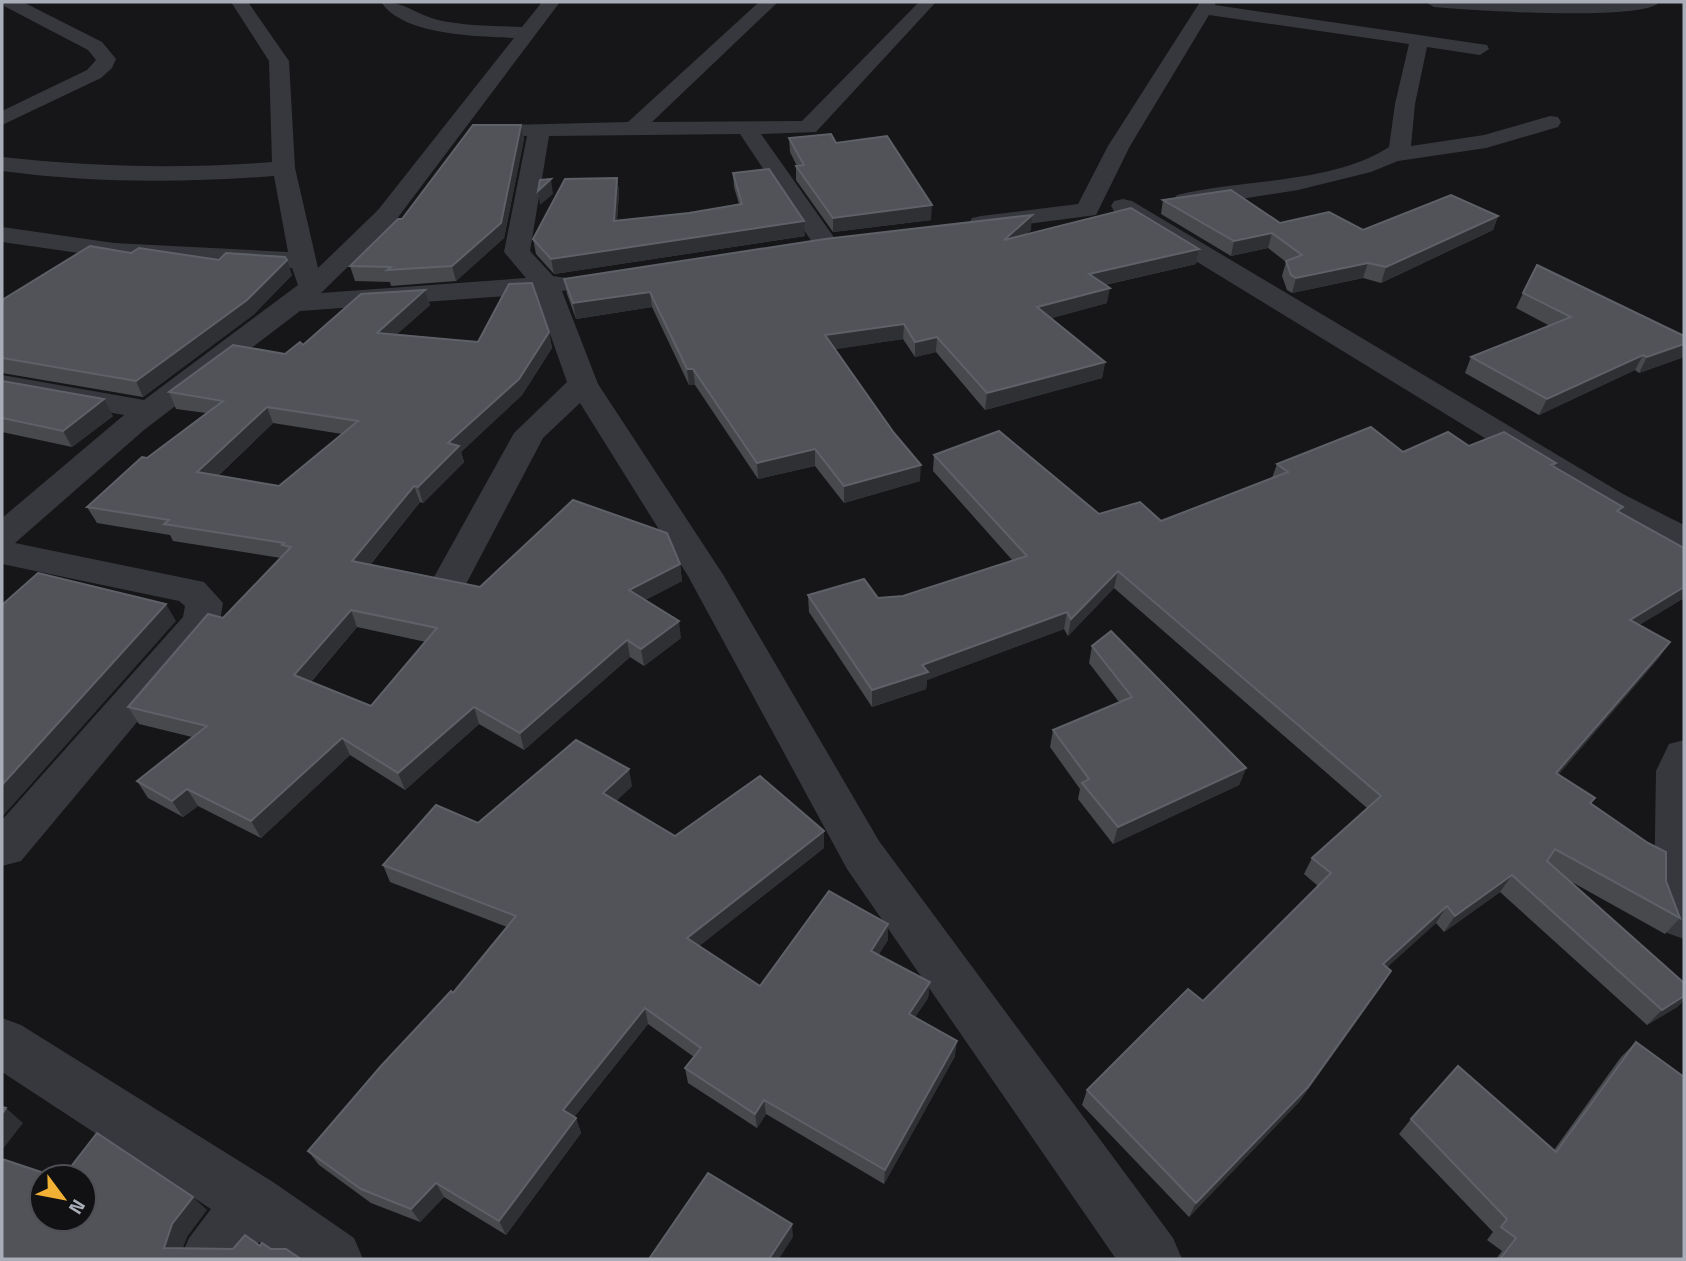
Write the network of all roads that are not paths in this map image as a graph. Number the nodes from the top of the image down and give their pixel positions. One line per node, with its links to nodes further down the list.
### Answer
1 (10, 2): 13 (street)
2 (240, 2): 21 (street)
3 (389, 2): 10 (street)
4 (551, 2): 10 (street)
5 (769, 2): 15 (street)
6 (928, 2): 16 (street)
7 (1434, 2): 8 (street)
8 (1651, 2)
9 (1206, 6): 11 (street); 23 (street)
10 (524, 33): 17 (street)
11 (1419, 41): 12 (street); 19 (street)
12 (1480, 49)
13 (2, 119)
14 (1550, 121): 19 (street)
15 (635, 127): 16 (street); 18 (street)
16 (747, 129): 27 (street)
17 (474, 130): 18 (street); 31 (street)
18 (539, 130): 30 (street)
19 (1395, 155): 22 (street)
20 (2, 164): 21 (street)
21 (284, 168): 29 (street)
22 (1123, 206): 23 (street); 37 (street)
23 (1087, 209): 24 (street)
24 (963, 226)
25 (2, 235): 29 (street)
26 (853, 240): 27 (street)
27 (825, 243): 28 (street)
28 (798, 247)
29 (302, 260): 31 (street)
30 (566, 283): 32 (street); 34 (street)
31 (312, 285): 32 (street)
32 (291, 303): 35 (street)
33 (2, 384): 35 (street)
34 (583, 384): 39 (street); 47 (street)
35 (150, 410): 36 (street)
36 (2, 536)
37 (1684, 539)
38 (2, 552): 41 (street)
39 (452, 577)
40 (1684, 756): 42 (street)
41 (5, 848)
42 (1684, 918)
43 (2, 1043): 44 (street)
44 (253, 1202): 45 (street); 46 (street)
45 (211, 1259)
46 (333, 1259)
47 (1152, 1259)

